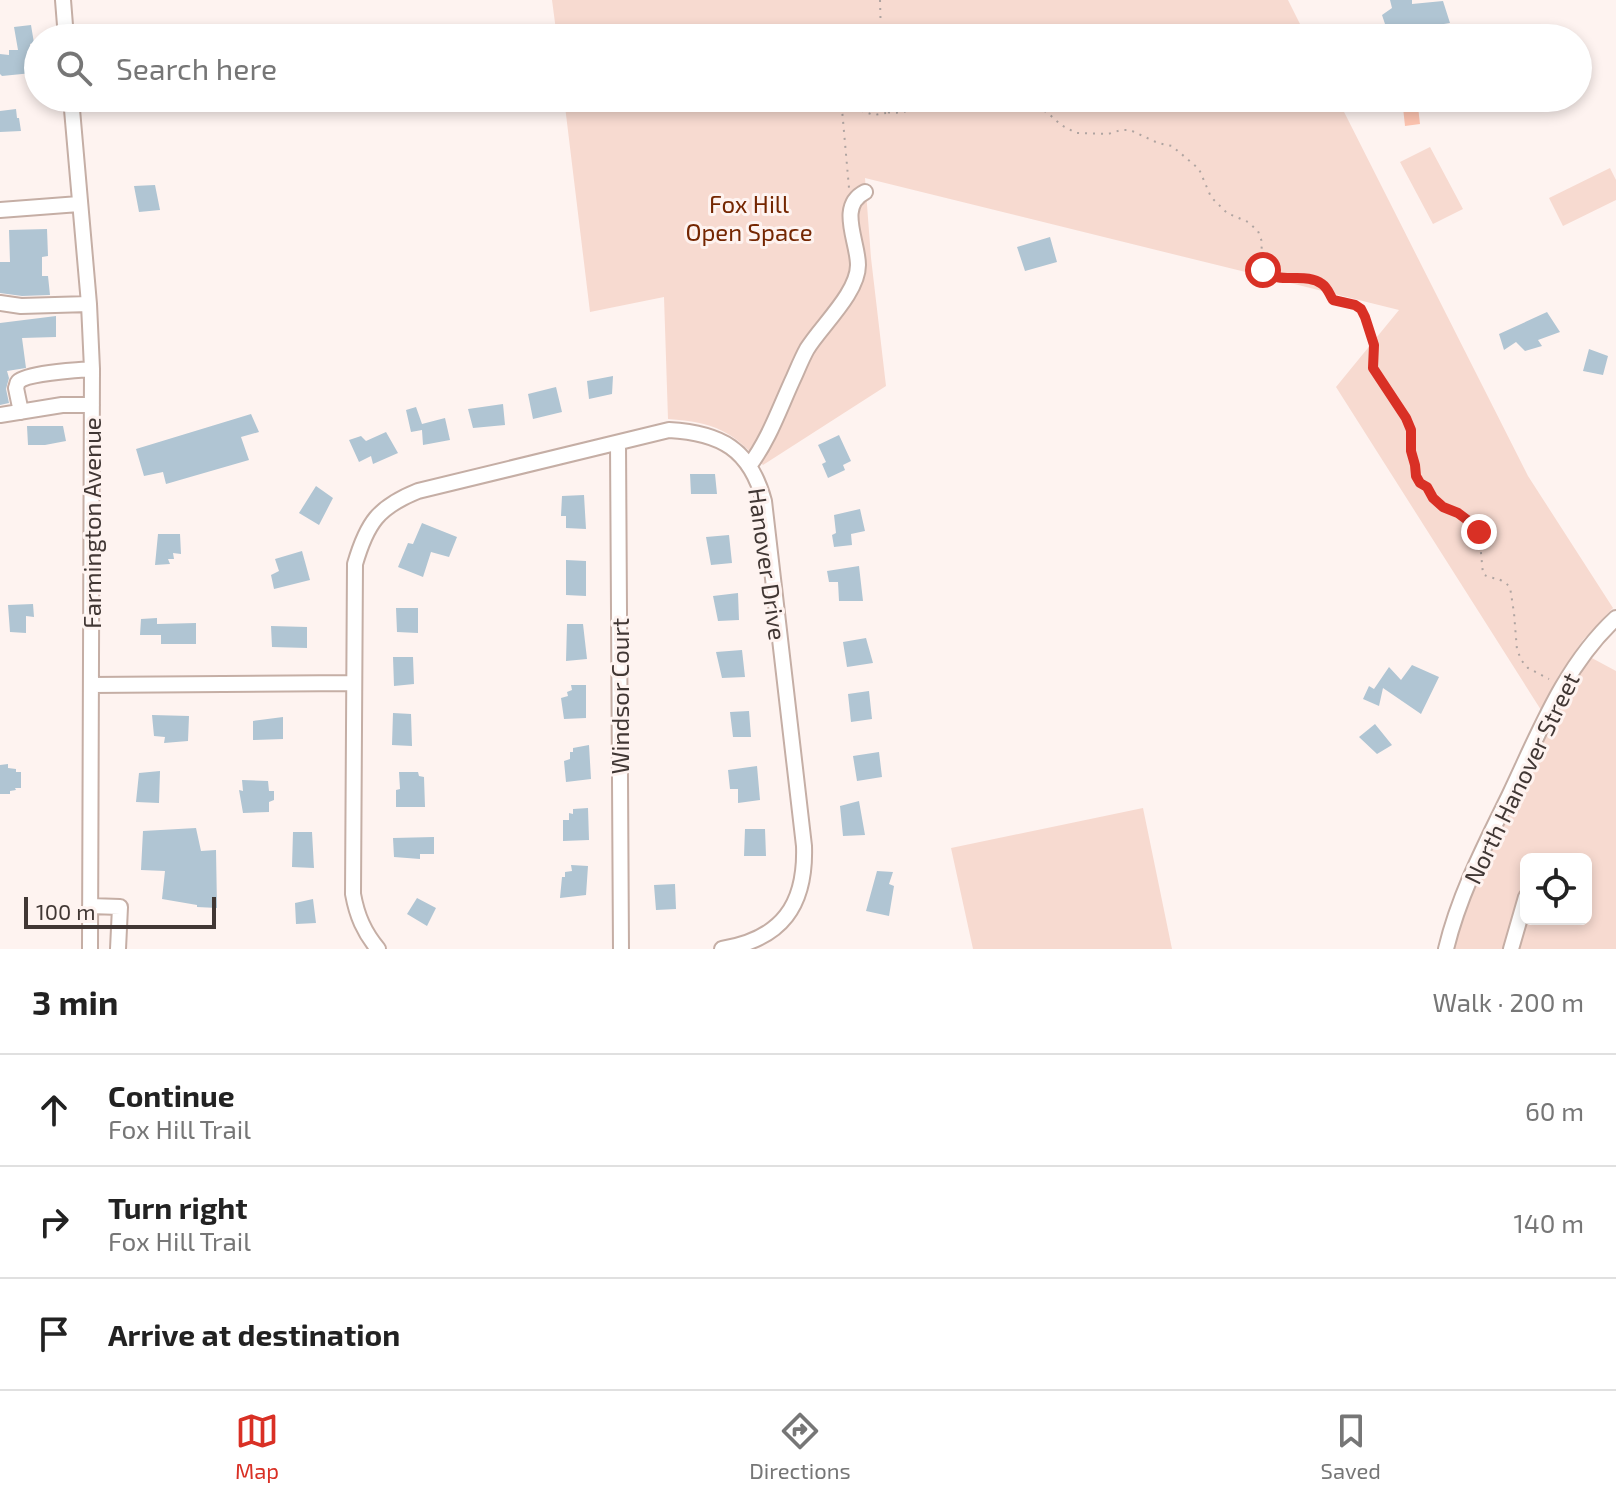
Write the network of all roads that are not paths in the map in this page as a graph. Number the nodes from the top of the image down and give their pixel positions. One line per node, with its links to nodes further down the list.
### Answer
1 (63, 0): 2 (street)
2 (65, 24)
3 (72, 112): 5 (street, Farmington Avenue)
4 (865, 192): 14 (street)
5 (79, 204): 6 (street); 8 (street, Farmington Avenue)
6 (0, 210)
7 (0, 303): 8 (street)
8 (89, 304): 9 (street, Farmington Avenue)
9 (92, 369): 10 (street, Farmington Avenue); 11 (street)
10 (92, 405): 11 (street); 17 (street, Farmington Avenue)
11 (21, 412): 12 (street)
12 (0, 415)
13 (618, 443): 14 (street, Hanover Drive); 16 (street, Hanover Drive); 23 (street, Windsor Court)
14 (749, 466): 24 (street, Hanover Drive)
15 (1616, 618): 25 (street, North Hanover Street)
16 (353, 683): 17 (street); 22 (street, Hanover Drive)
17 (91, 685): 18 (street, Farmington Avenue)
18 (90, 906): 20 (street, Farmington Avenue); 21 (street)
19 (1520, 918): 26 (street)
20 (90, 949)
21 (118, 949)
22 (378, 949)
23 (621, 949)
24 (722, 949)
25 (1446, 949)
26 (1511, 949)

